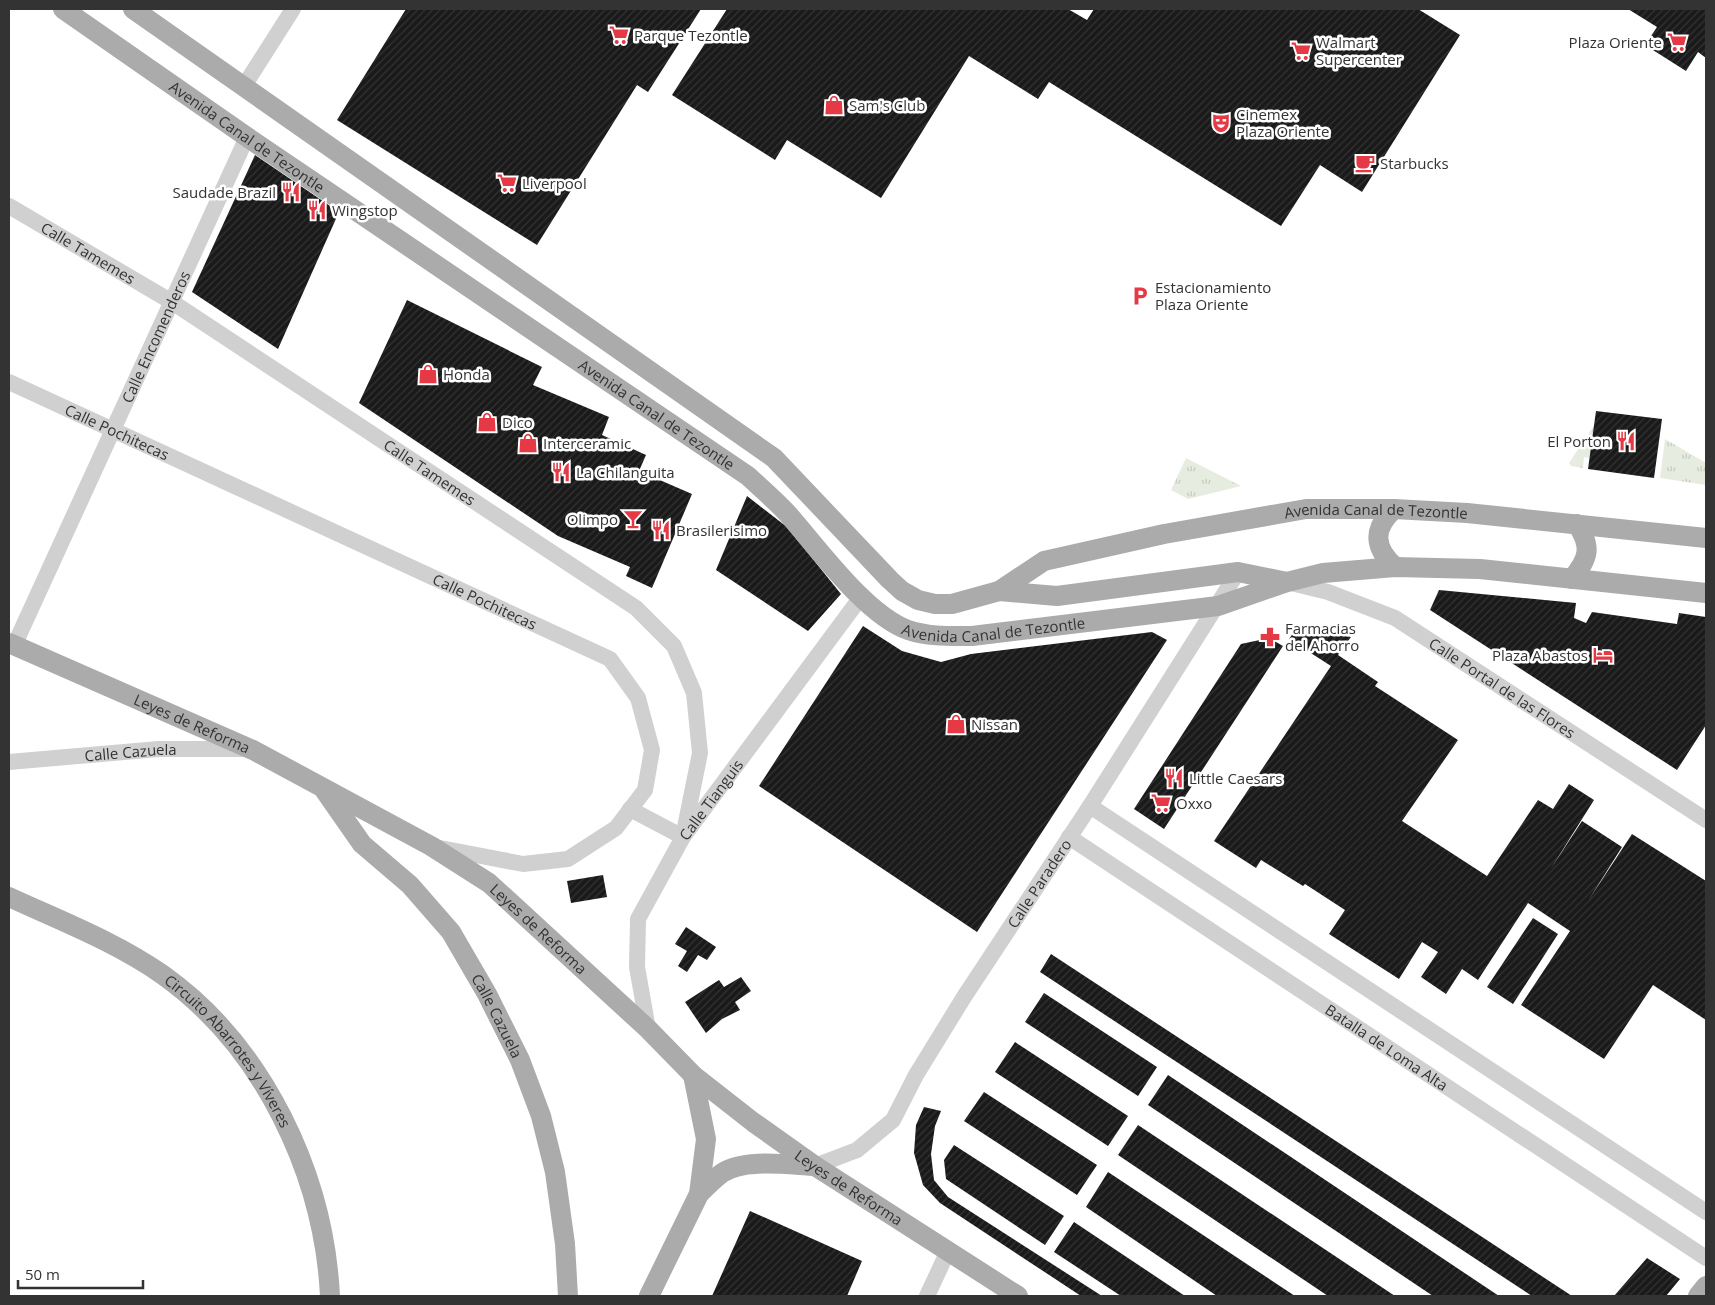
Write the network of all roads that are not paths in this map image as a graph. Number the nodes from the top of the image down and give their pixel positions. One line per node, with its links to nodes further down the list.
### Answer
1 (63, 9): 5 (main road, Avenida Canal de Tezontle)
2 (133, 9): 4 (main road, Avenida Canal de Tezontle)
3 (293, 9): 4 (street)
4 (244, 86): 17 (main road, Avenida Canal de Tezontle)
5 (247, 137): 7 (street, Calle Encomenderos); 19 (main road, Avenida Canal de Tezontle)
6 (9, 206): 7 (street, Calle Tamemes)
7 (172, 302): 9 (street, Calle Encomenderos); 28 (street, Calle Tamemes)
8 (9, 382): 9 (street, Calle Pochitecas)
9 (113, 430): 21 (street, Calle Encomenderos); 26 (street, Calle Pochitecas)
10 (1394, 509): 11 (main road, Avenida Canal de Tezontle); 13 (main road); 17 (main road, Avenida Canal de Tezontle)
11 (1577, 524): 12 (main road, Avenida Canal de Tezontle); 15 (main road)
12 (1706, 538)
13 (1396, 567): 15 (main road, Avenida Canal de Tezontle); 16 (main road, Avenida Canal de Tezontle)
14 (1238, 572): 16 (main road, Avenida Canal de Tezontle); 17 (main road, Avenida Canal de Tezontle); 20 (street, Calle Paradero)
15 (1572, 579): 18 (main road, Avenida Canal de Tezontle)
16 (1287, 582): 20 (main road, Avenida Canal de Tezontle); 27 (street, Calle Portal de las Flores)
17 (999, 591)
18 (1706, 593)
19 (861, 597): 20 (main road, Avenida Canal de Tezontle); 28 (street, Calle Tianguis)
20 (1218, 606): 25 (street, Calle Paradero)
21 (12, 644): 22 (main road, Leyes de Reforma)
22 (253, 750): 23 (street, Calle Cazuela); 24 (main road, Leyes de Reforma)
23 (9, 762)
24 (322, 787): 30 (main road, Leyes de Reforma); 41 (main road, Calle Cazuela)
25 (1090, 806): 29 (street, Calle Paradero); 36 (street)
26 (630, 809): 28 (street); 30 (street, Calle Pochitecas)
27 (1706, 820)
28 (683, 837): 32 (street, Calle Tianguis)
29 (1069, 837): 34 (street, Calle Paradero); 38 (street, Batalla de Loma Alta)
30 (431, 846): 32 (main road, Leyes de Reforma)
31 (9, 897): 40 (main road, Circuito Abarrotes y Víveres)
32 (648, 1028): 33 (main road, Leyes de Reforma)
33 (694, 1075): 34 (main road, Leyes de Reforma); 35 (main road)
34 (816, 1166): 35 (main road); 37 (main road, Leyes de Reforma)
35 (699, 1194): 42 (main road)
36 (1706, 1212)
37 (948, 1251): 43 (street); 44 (main road, Leyes de Reforma)
38 (1706, 1258)
39 (1706, 1286): 45 (main road)
40 (330, 1296)
41 (568, 1296)
42 (649, 1296)
43 (927, 1296)
44 (1018, 1296)
45 (1698, 1296)

